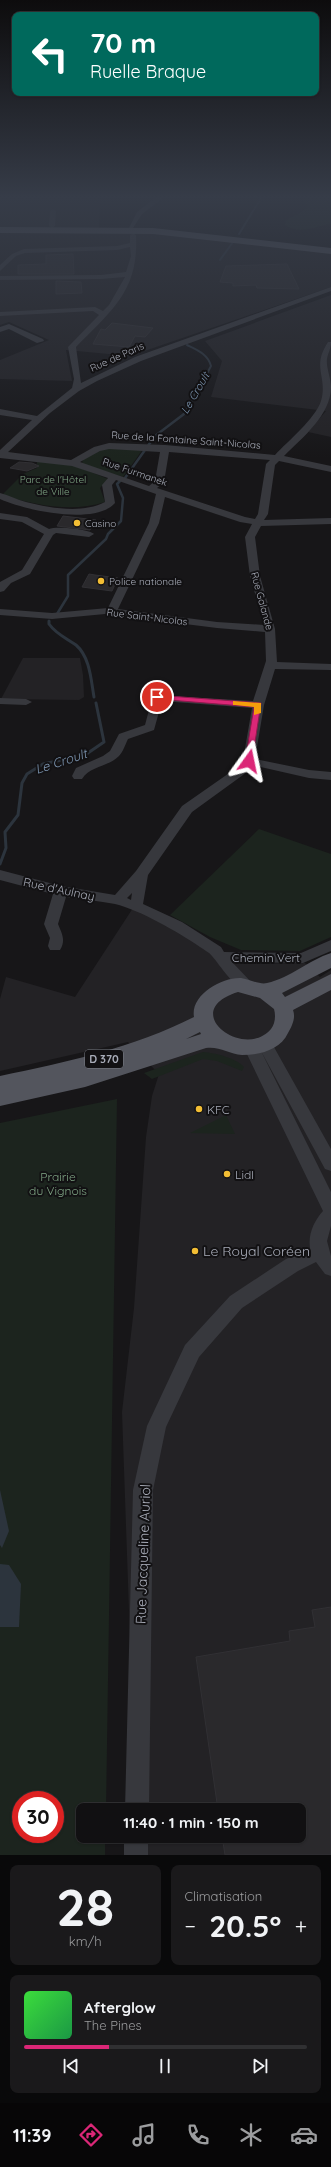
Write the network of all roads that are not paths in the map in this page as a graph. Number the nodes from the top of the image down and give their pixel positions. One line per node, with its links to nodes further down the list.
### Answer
1 (124, 285): 4 (street)
2 (331, 289): 8 (street, Rue de Paris)
3 (331, 293): 8 (street, Rue de Paris)
4 (112, 306): 5 (street); 7 (street)
5 (95, 309): 6 (street); 7 (street)
6 (0, 314)
7 (104, 315): 12 (street)
8 (264, 315): 13 (street, Rue de Paris)
9 (0, 330): 10 (street)
10 (40, 341)
11 (331, 344): 19 (street, Rue Galande)
12 (78, 379): 13 (street); 14 (street)
13 (93, 379): 14 (street, Rue de Paris)
14 (76, 389): 16 (street, Rue de Paris)
15 (0, 412): 16 (street)
16 (40, 417): 18 (street, Rue de Paris)
17 (165, 448): 19 (street, Rue de la Fontaine Saint-Nicolas); 20 (street, Rue de la Fontaine Saint-Nicolas); 23 (street)
18 (0, 454): 20 (street, Rue Furmanek)
19 (279, 458): 21 (street, Rue de la Fontaine Saint-Nicolas); 30 (street, Rue Galande)
20 (73, 463): 22 (street, Rue Furmanek)
21 (331, 469)
22 (114, 477): 23 (street, Rue Furmanek); 26 (street)
23 (151, 489): 24 (street, Rue Furmanek)
24 (161, 492): 30 (street, Rue Furmanek); 35 (street)
25 (0, 496): 26 (street)
26 (48, 510): 28 (street)
27 (0, 516): 28 (street)
28 (26, 519): 31 (street)
29 (331, 521): 30 (street, Rue Furmanek)
30 (258, 522): 36 (street, Rue Galande)
31 (49, 533): 32 (street); 33 (street)
32 (89, 534)
33 (1, 584)
34 (0, 612): 35 (street, Rue Saint-Nicolas)
35 (110, 612): 36 (street, Rue Saint-Nicolas)
36 (270, 629): 37 (street, Rue Galande)
37 (270, 665): 38 (street); 41 (street, Rue Galande)
38 (331, 667)
39 (0, 701): 40 (street)
40 (26, 702)
41 (258, 705): 42 (street, Rue Galande); 43 (street)
42 (249, 761): 44 (street); 45 (street)
43 (78, 776)
44 (331, 776)
45 (141, 874): 48 (street); 49 (street)
46 (0, 875): 47 (street, Rue d'Aulnay)
47 (61, 892): 48 (street, Rue d'Aulnay); 51 (street)
48 (118, 900): 49 (street, Rue d'Aulnay)
49 (134, 906): 53 (street, Rue d'Aulnay)
50 (331, 945): 53 (street, Chemin Vert)
51 (55, 946)
52 (331, 960): 57 (main road)
53 (224, 961): 55 (street, Rue d'Aulnay); 56 (street)
54 (331, 981): 58 (main road)
55 (247, 985): 56 (main road); 57 (main road)
56 (222, 989): 59 (main road)
57 (267, 991): 58 (main road)
58 (282, 1007): 61 (main road)
59 (203, 1021): 60 (main road); 62 (main road, D 370)
60 (216, 1039): 61 (main road); 63 (main road, D 370)
61 (258, 1046): 64 (street); 65 (street)
62 (0, 1084)
63 (0, 1098)
64 (331, 1164)
65 (331, 1209)
66 (331, 1214): 67 (street)
67 (319, 1252): 68 (street); 69 (street, Rue Jacqueline Auriol)
68 (331, 1268)
69 (137, 1803)
70 (136, 1843): 71 (street)
71 (136, 1855)

